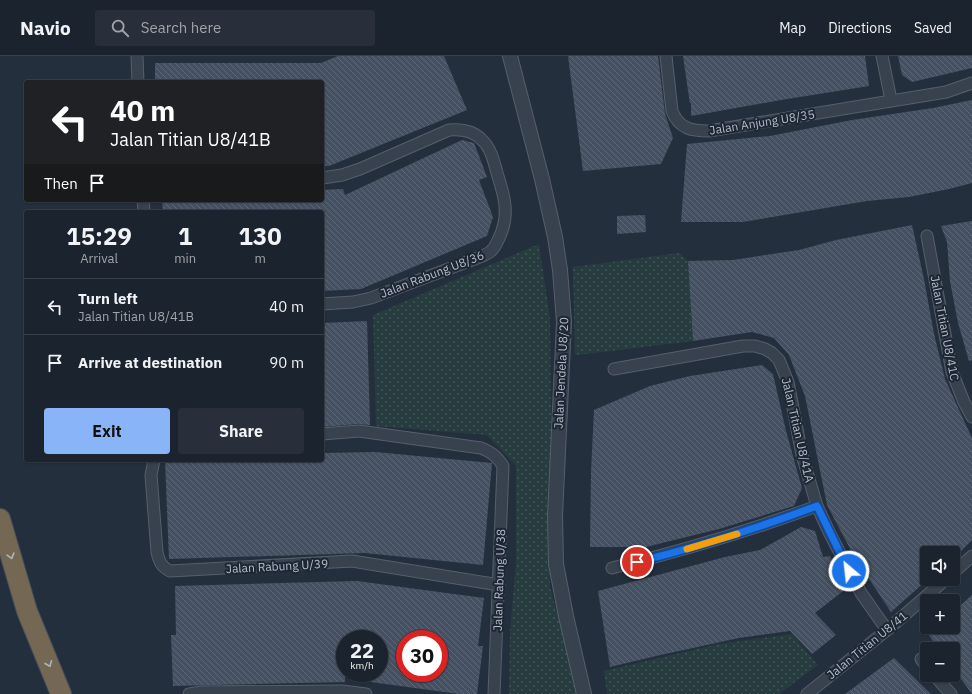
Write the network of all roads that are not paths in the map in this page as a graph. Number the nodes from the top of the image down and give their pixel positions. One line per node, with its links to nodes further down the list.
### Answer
1 (137, 56): 5 (street)
2 (510, 56): 28 (street, Jalan Jendela U8/20)
3 (666, 56): 7 (street, Jalan Anjung U8/35)
4 (882, 56): 7 (street)
5 (138, 80)
6 (972, 83): 7 (street, Jalan Anjung U8/35)
7 (892, 100)
8 (324, 178): 10 (street, Jalan Rabung U8/36)
9 (927, 236): 12 (street, Jalan Titian U8/41C)
10 (324, 304)
11 (614, 369): 15 (street, Jalan Titian U8/41A)
12 (972, 417)
13 (324, 434): 20 (street, Jalan Rabung U/38)
14 (154, 462): 20 (street, Jalan Rabung U/39)
15 (817, 506): 19 (street); 22 (street, Jalan Titian U8/41A)
16 (0, 519): 24 (highway, one-way to 24)
17 (972, 556): 18 (street)
18 (960, 567)
19 (612, 568)
20 (498, 585): 27 (street, Jalan Rabung U/38)
21 (938, 586): 22 (street, Jalan Titian U8/41)
22 (887, 630): 29 (street, Jalan Titian U8/41)
23 (940, 682): 30 (street)
24 (61, 694)
25 (189, 694): 26 (street)
26 (366, 694)
27 (494, 694)
28 (584, 694)
29 (806, 694)
30 (951, 694)

